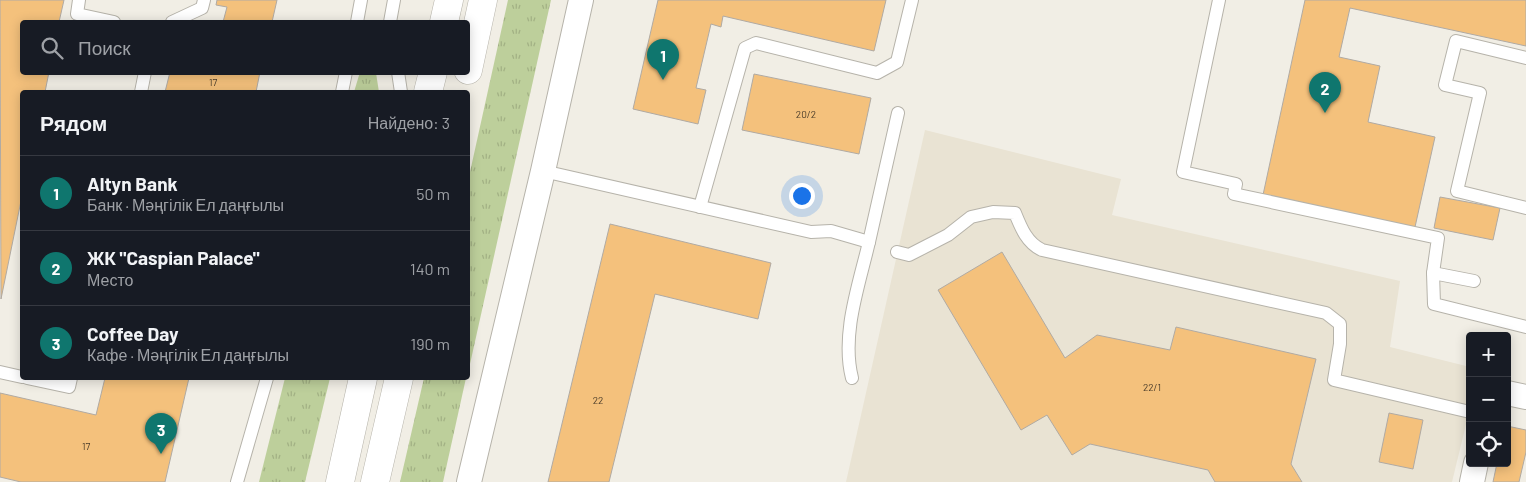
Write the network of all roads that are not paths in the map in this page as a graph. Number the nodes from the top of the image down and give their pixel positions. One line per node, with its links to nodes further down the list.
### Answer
1 (79, 0): 10 (lane)
2 (204, 0): 11 (lane)
3 (362, 0): 12 (lane)
4 (394, 0): 13 (lane)
5 (449, 0): 14 (main road)
6 (483, 0): 15 (main road)
7 (581, 0): 28 (street)
8 (912, 0): 29 (lane)
9 (1220, 0): 33 (lane)
10 (104, 20)
11 (176, 20)
12 (357, 20)
13 (390, 20)
14 (444, 20)
15 (470, 58)
16 (1526, 58): 30 (lane)
17 (144, 75): 22 (lane)
18 (345, 75): 23 (lane)
19 (398, 75): 24 (lane)
20 (432, 75): 25 (main road)
21 (466, 75): 26 (main road)
22 (141, 90)
23 (342, 90)
24 (401, 90)
25 (428, 90)
26 (462, 90)
27 (898, 113): 31 (lane)
28 (543, 171): 29 (lane); 51 (street)
29 (700, 206): 31 (lane)
30 (1526, 208)
31 (869, 242): 38 (lane)
32 (897, 252): 46 (lane)
33 (1434, 273): 34 (lane); 35 (lane)
34 (1474, 282)
35 (1526, 327)
36 (0, 372): 37 (lane)
37 (20, 376)
38 (852, 378)
39 (36, 380): 40 (lane)
40 (71, 380)
41 (266, 380): 48 (lane)
42 (363, 380): 49 (main road)
43 (399, 380): 50 (main road)
44 (1511, 394): 45 (street)
45 (1526, 397)
46 (1466, 411)
47 (1475, 467): 52 (street)
48 (237, 482)
49 (340, 482)
50 (375, 482)
51 (469, 482)
52 (1472, 482)

